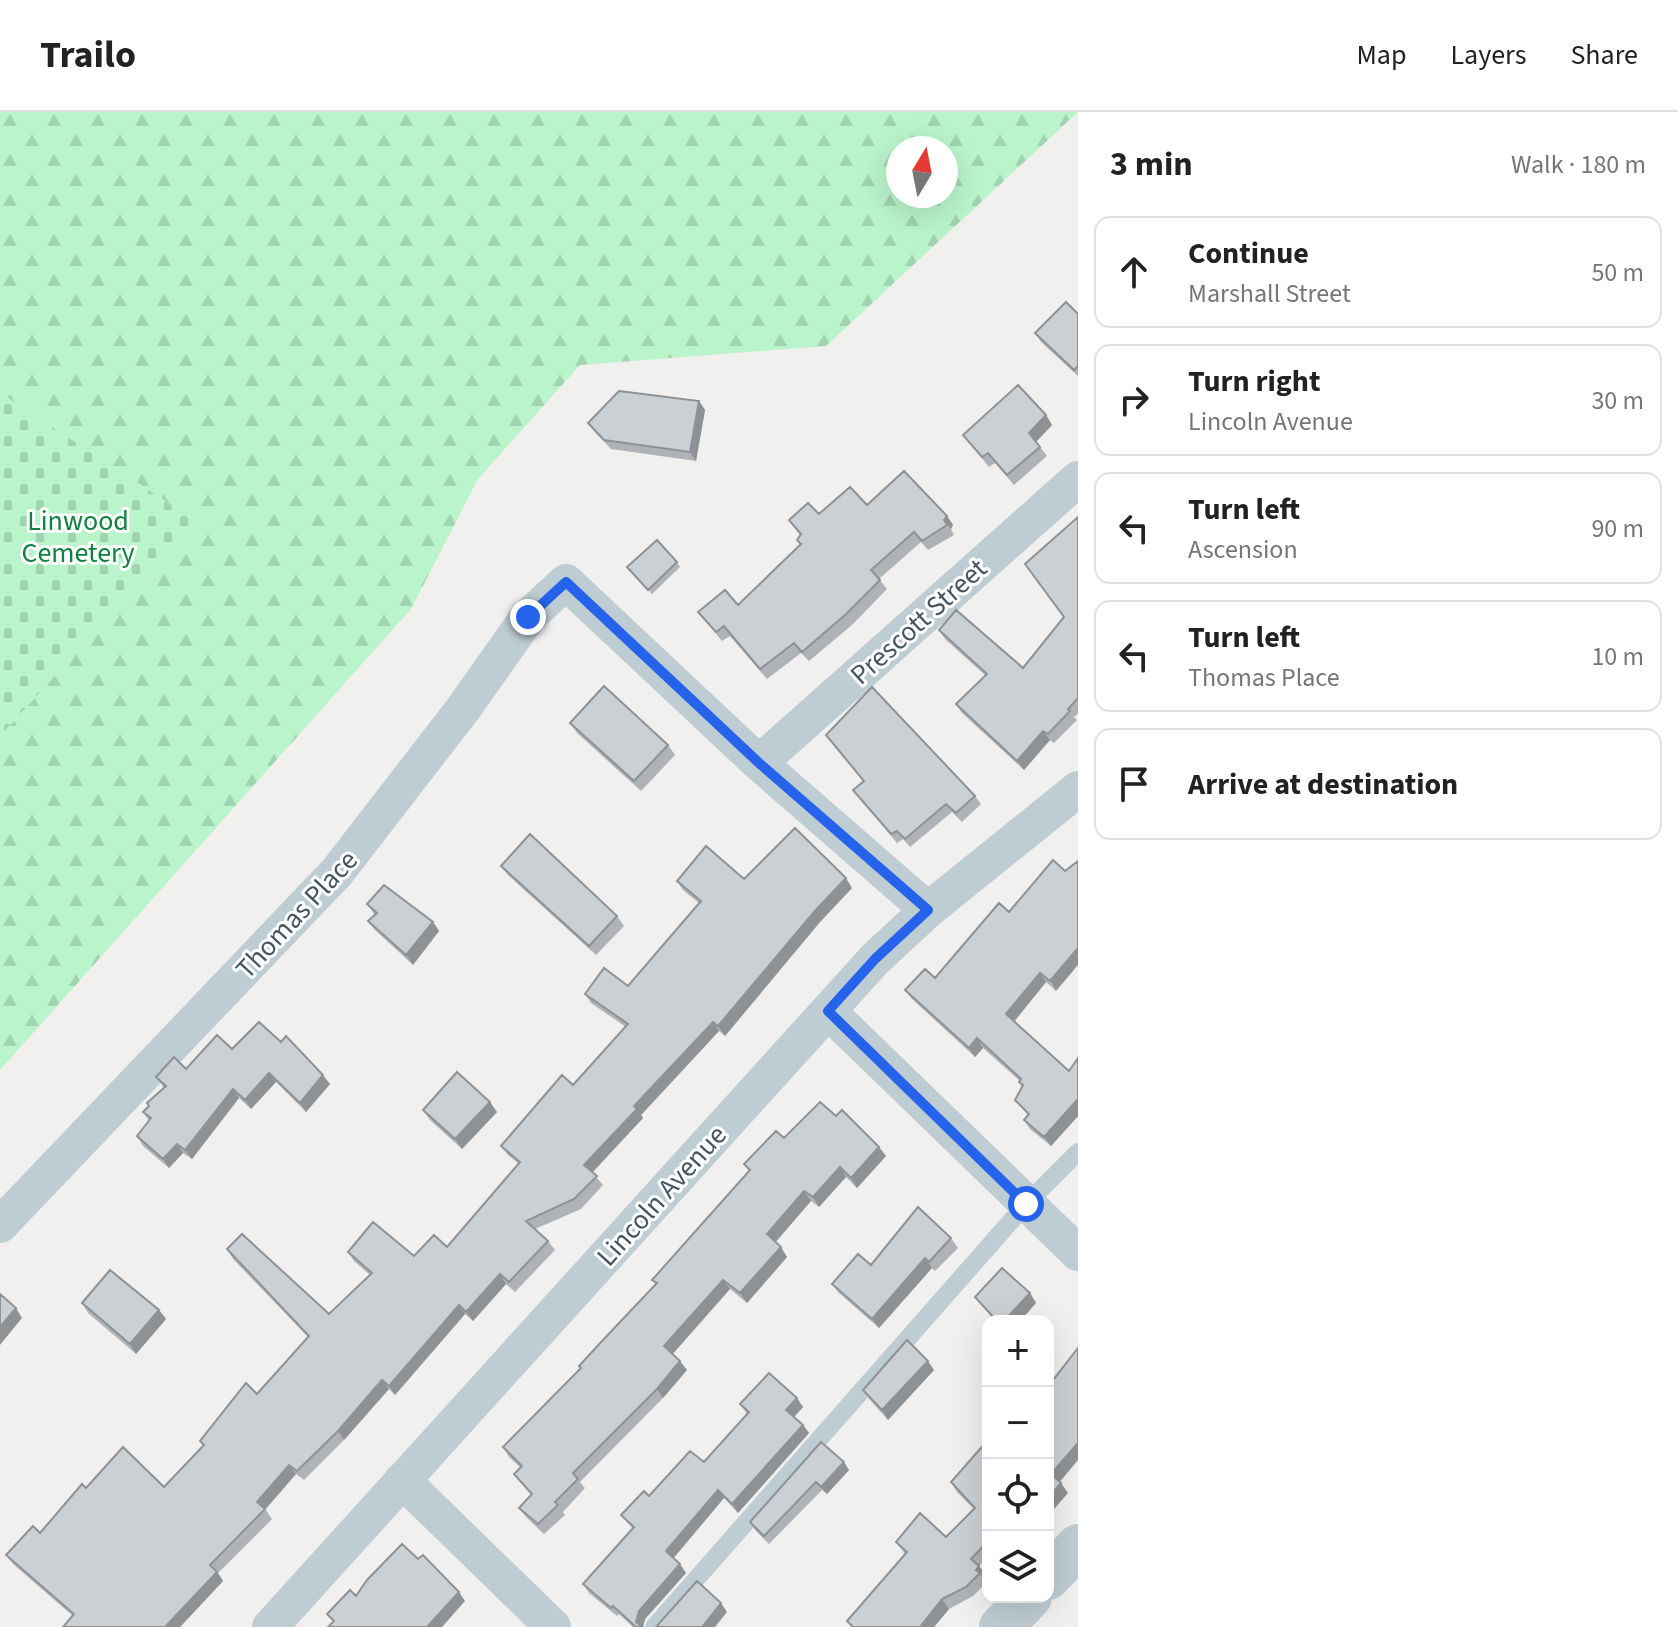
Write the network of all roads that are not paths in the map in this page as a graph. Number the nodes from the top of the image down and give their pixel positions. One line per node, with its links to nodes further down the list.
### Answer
1 (1078, 479): 2 (street, Prescott Street)
2 (759, 763): 4 (street); 8 (street, Thomas Place)
3 (1078, 789): 4 (street, Lincoln Avenue)
4 (928, 910): 5 (street, Lincoln Avenue)
5 (828, 1011): 7 (street); 10 (street, Lincoln Avenue)
6 (1078, 1152): 7 (lane)
7 (1026, 1204): 9 (street); 16 (lane)
8 (0, 1225)
9 (1078, 1253)
10 (402, 1480): 14 (street, Lincoln Avenue); 15 (street)
11 (1078, 1546): 12 (street)
12 (1054, 1572)
13 (1024, 1603): 17 (street)
14 (270, 1627)
15 (553, 1627)
16 (654, 1627)
17 (1001, 1627)

